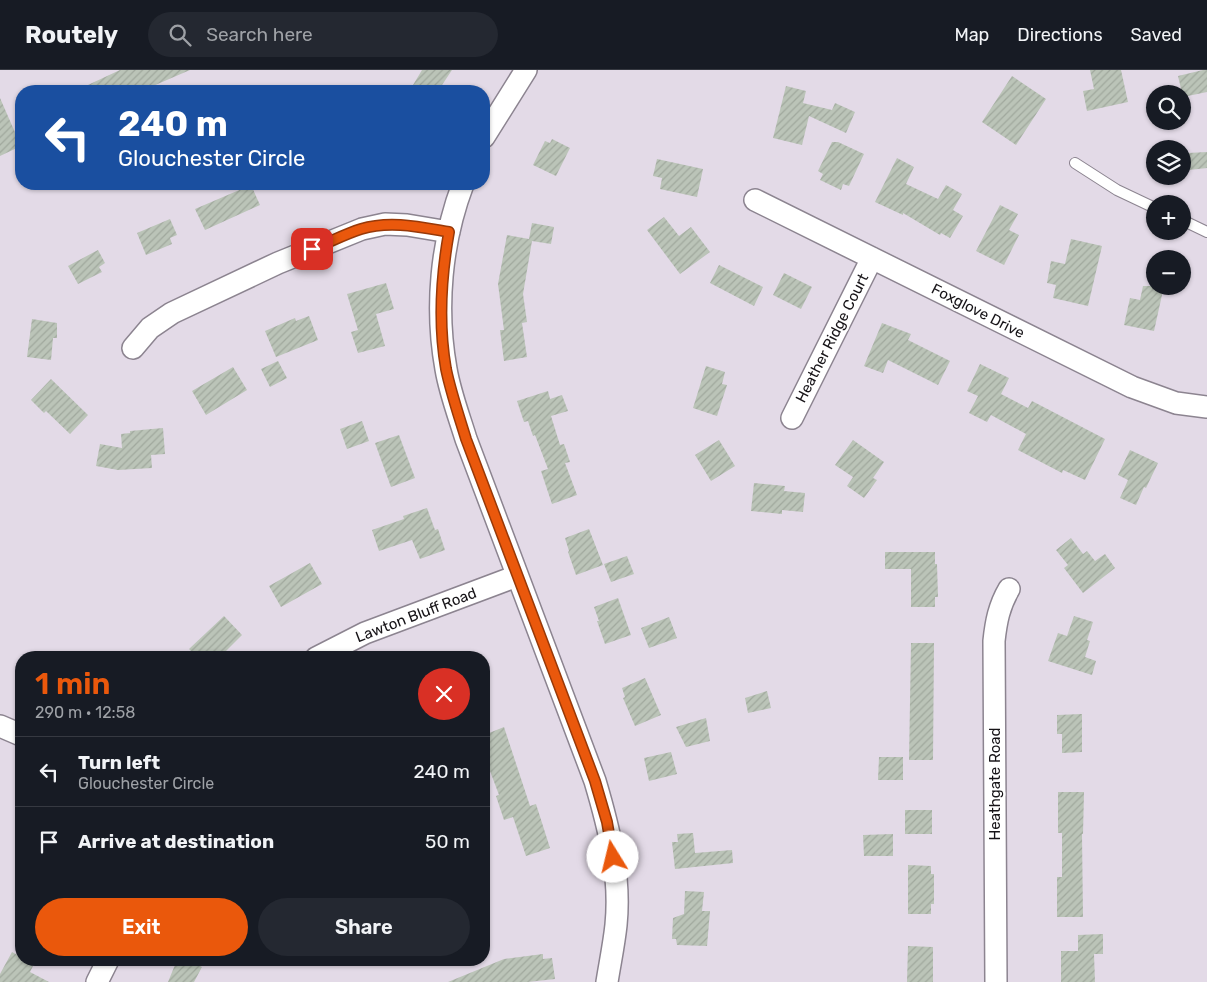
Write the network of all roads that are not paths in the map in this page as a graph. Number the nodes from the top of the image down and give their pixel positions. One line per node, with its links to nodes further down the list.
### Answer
1 (526, 70): 2 (street)
2 (490, 128)
3 (1075, 163): 6 (lane)
4 (461, 190): 8 (street)
5 (755, 200): 10 (street, Foxglove Drive)
6 (1146, 204)
7 (1191, 224): 9 (lane)
8 (449, 232): 11 (street); 14 (street)
9 (1207, 232)
10 (872, 258): 12 (street, Foxglove Drive); 13 (street, Heather Ridge Court)
11 (133, 348)
12 (1207, 407)
13 (792, 418)
14 (517, 576): 16 (street, Lawton Bluff Road); 21 (street)
15 (1009, 589): 22 (street, Heathgate Road)
16 (330, 651)
17 (0, 726): 18 (street)
18 (15, 733)
19 (105, 966): 20 (street)
20 (97, 982)
21 (607, 982)
22 (996, 982)

